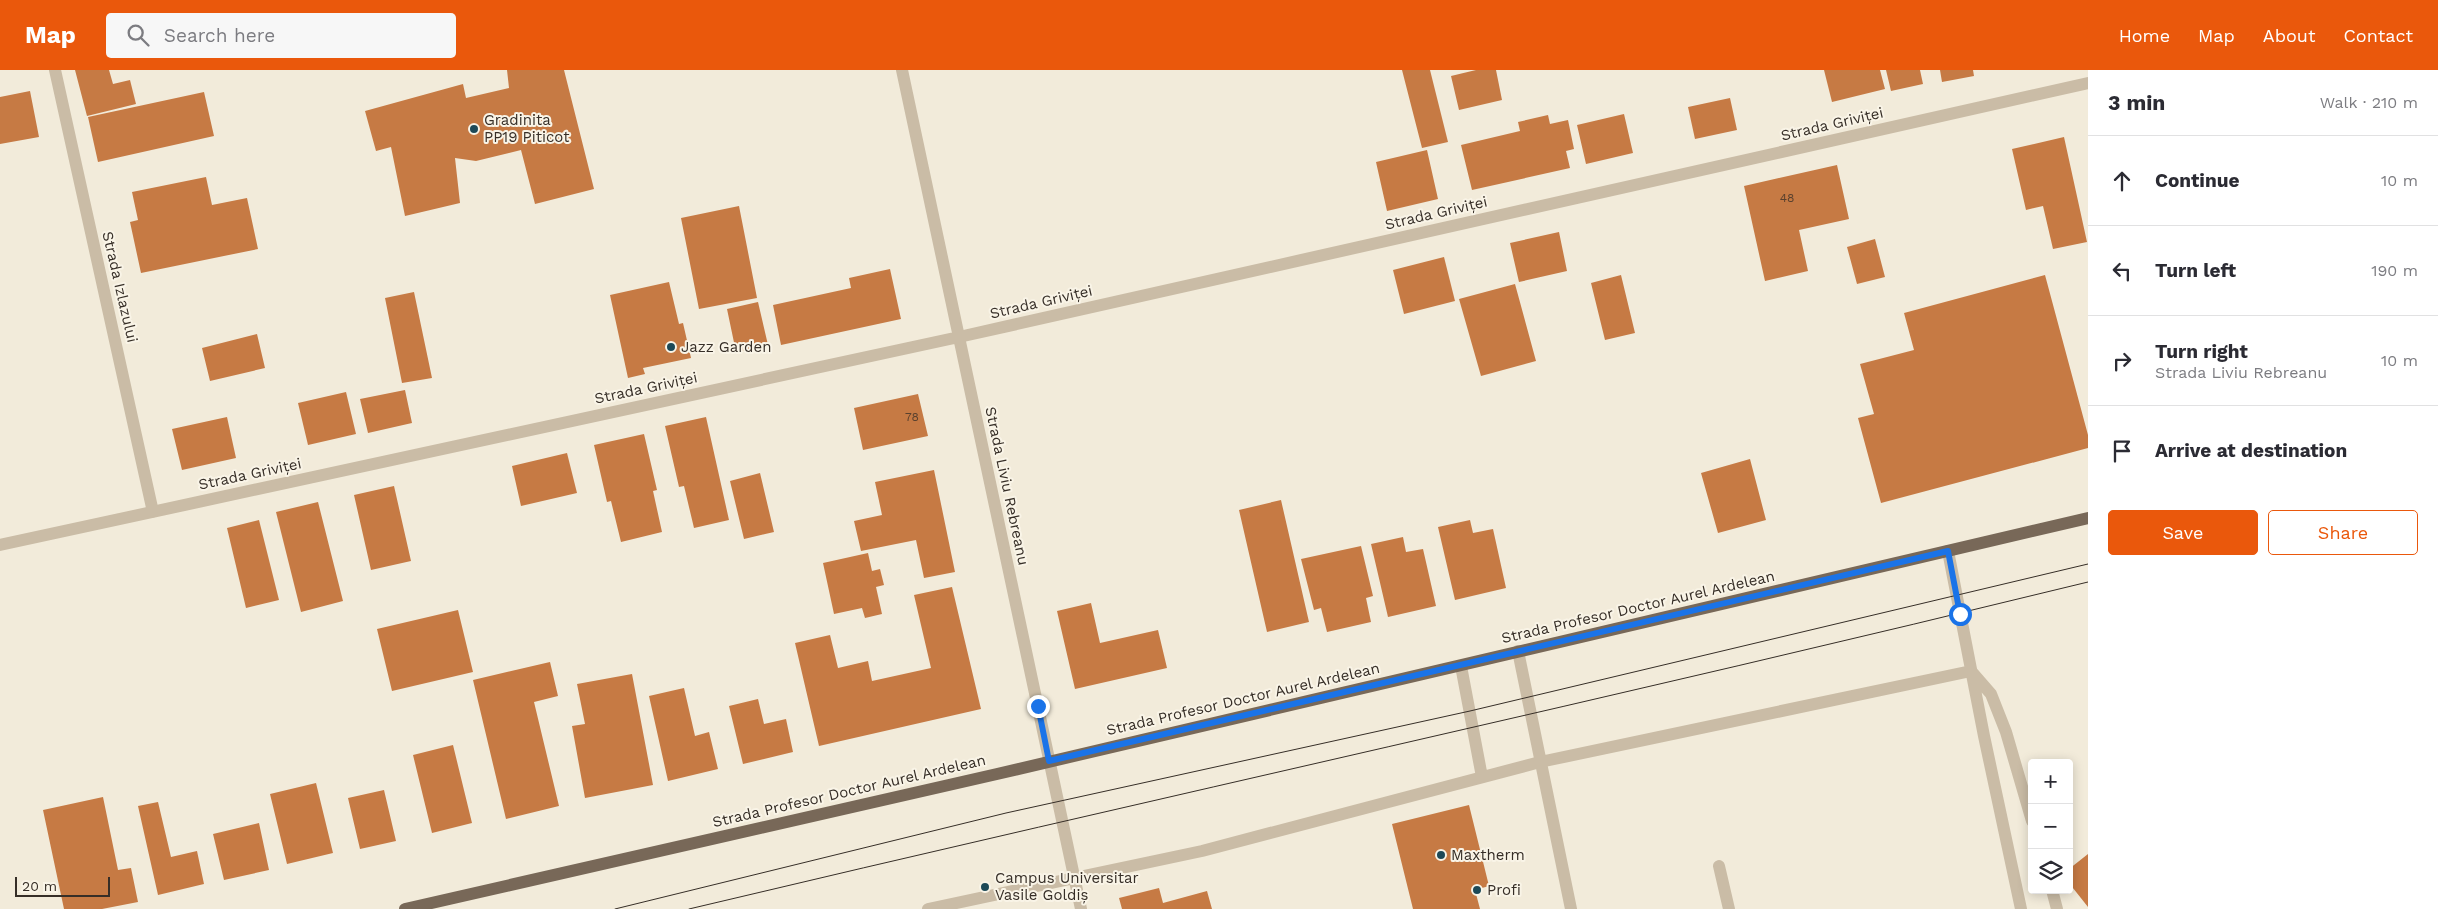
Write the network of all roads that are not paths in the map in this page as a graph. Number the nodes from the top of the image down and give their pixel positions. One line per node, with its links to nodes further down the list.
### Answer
1 (55, 70): 5 (street, Strada Izlazului)
2 (902, 70): 4 (street, Strada Liviu Rebreanu)
3 (2088, 83): 4 (street, Strada Griviței)
4 (959, 337): 5 (street, Strada Griviței); 12 (street, Strada Liviu Rebreanu)
5 (153, 512): 7 (street, Strada Griviței)
6 (2088, 518): 8 (main road, Strada Profesor Doctor Aurel Ardelean)
7 (0, 545)
8 (1948, 551): 9 (main road, Strada Profesor Doctor Aurel Ardelean); 11 (street)
9 (1518, 651): 10 (main road, Strada Profesor Doctor Aurel Ardelean); 13 (street)
10 (1461, 666): 12 (main road, Strada Profesor Doctor Aurel Ardelean); 14 (street)
11 (1971, 671): 13 (street); 15 (street); 25 (street)
12 (1049, 761): 17 (street, Strada Liviu Rebreanu); 19 (main road, Strada Profesor Doctor Aurel Ardelean)
13 (1540, 762): 14 (street); 23 (street)
14 (1482, 777): 17 (street)
15 (2028, 807)
16 (1719, 866): 24 (street)
17 (1074, 877): 21 (street); 22 (street, Strada Liviu Rebreanu)
18 (2053, 894): 26 (street)
19 (447, 905): 20 (main road, Strada Profesor Doctor Aurel Ardelean)
20 (406, 909)
21 (928, 909)
22 (1081, 909)
23 (1571, 909)
24 (1729, 909)
25 (2021, 909)
26 (2058, 909)

